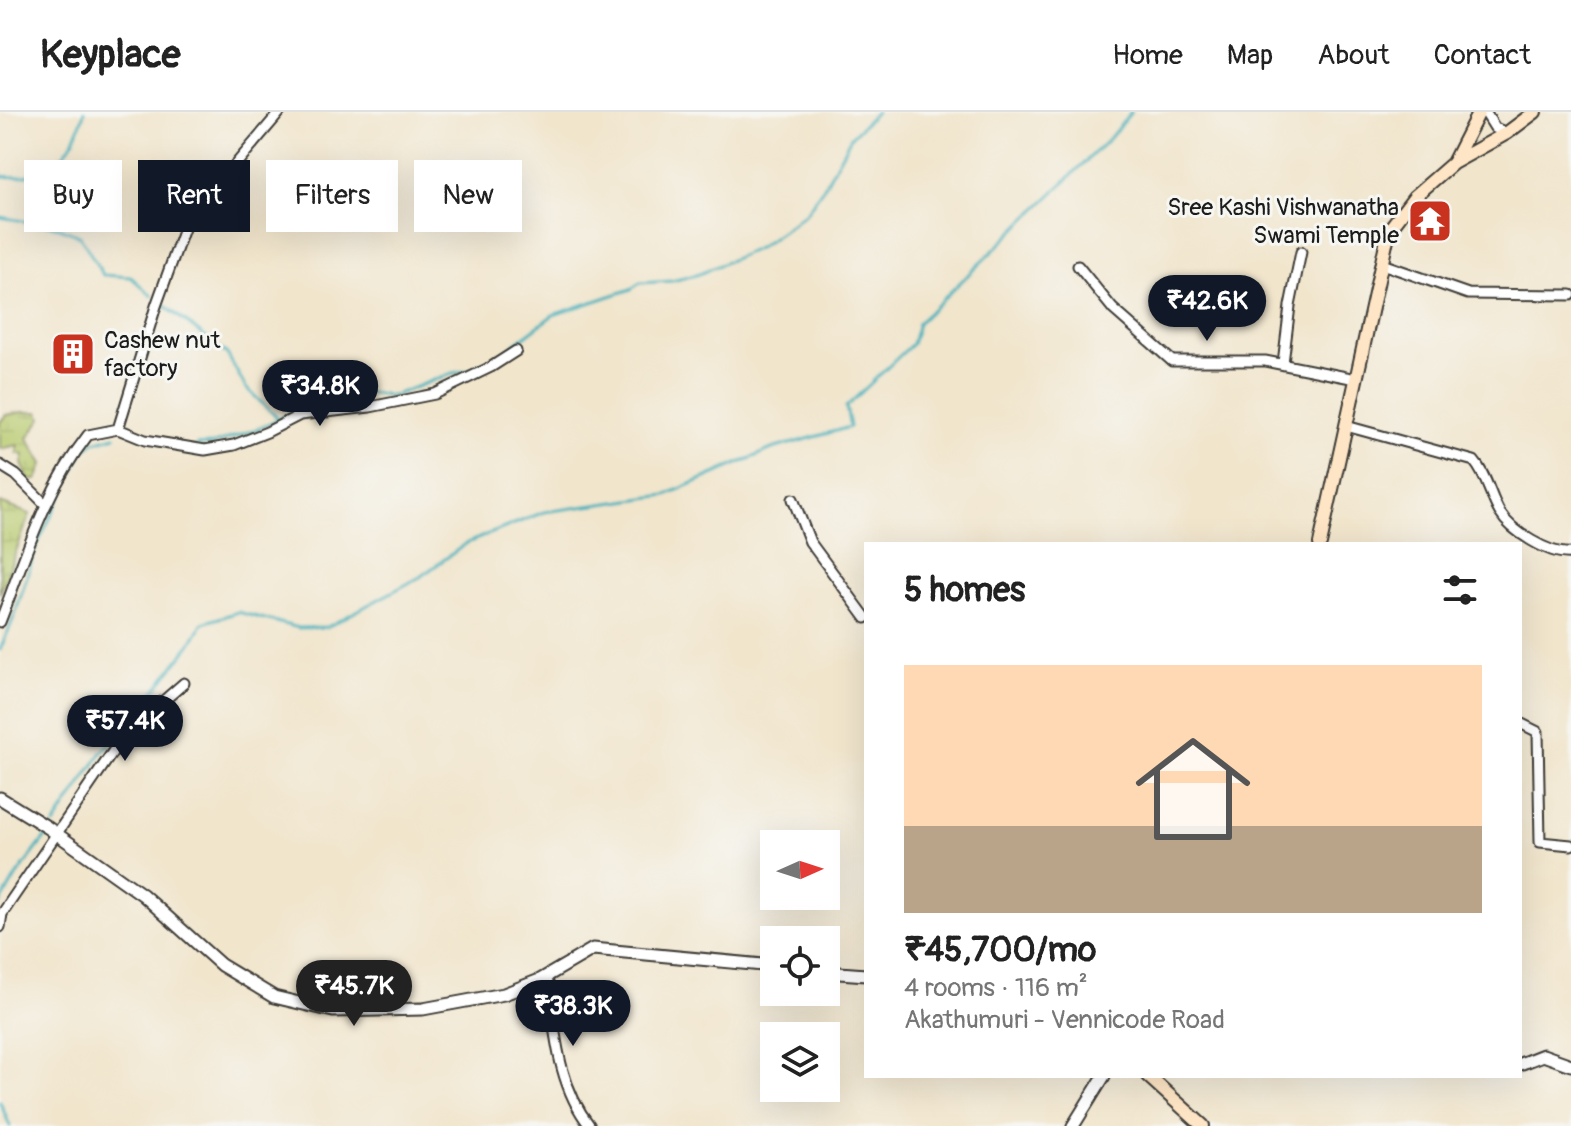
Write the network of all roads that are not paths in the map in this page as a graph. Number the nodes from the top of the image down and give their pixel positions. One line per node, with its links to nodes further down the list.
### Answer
1 (280, 112): 15 (street)
2 (1479, 112): 6 (main road)
3 (1485, 112): 5 (street)
4 (1535, 112): 5 (main road)
5 (1507, 133): 6 (main road)
6 (1453, 163): 8 (main road)
7 (1301, 252): 12 (street)
8 (1382, 264): 10 (street); 13 (main road)
9 (1078, 266): 12 (street)
10 (1571, 295)
11 (516, 351): 15 (street)
12 (1283, 363): 13 (street)
13 (1356, 379): 14 (main road)
14 (1346, 426): 19 (main road); 20 (street)
15 (118, 429): 18 (street)
16 (0, 465): 18 (street)
17 (793, 499): 21 (street)
18 (45, 504): 22 (street)
19 (1320, 542)
20 (1571, 553)
21 (864, 615)
22 (0, 622)
23 (184, 683): 26 (street)
24 (1522, 724): 27 (street)
25 (0, 798): 26 (street)
26 (57, 835): 28 (street); 32 (street)
27 (1571, 845)
28 (0, 927)
29 (760, 965): 32 (street)
30 (840, 973): 31 (street)
31 (864, 975)
32 (547, 976): 37 (street)
33 (1522, 1063): 34 (street)
34 (1571, 1065)
35 (1103, 1078): 38 (street)
36 (1150, 1078): 39 (main road)
37 (590, 1126)
38 (1073, 1126)
39 (1203, 1126)

